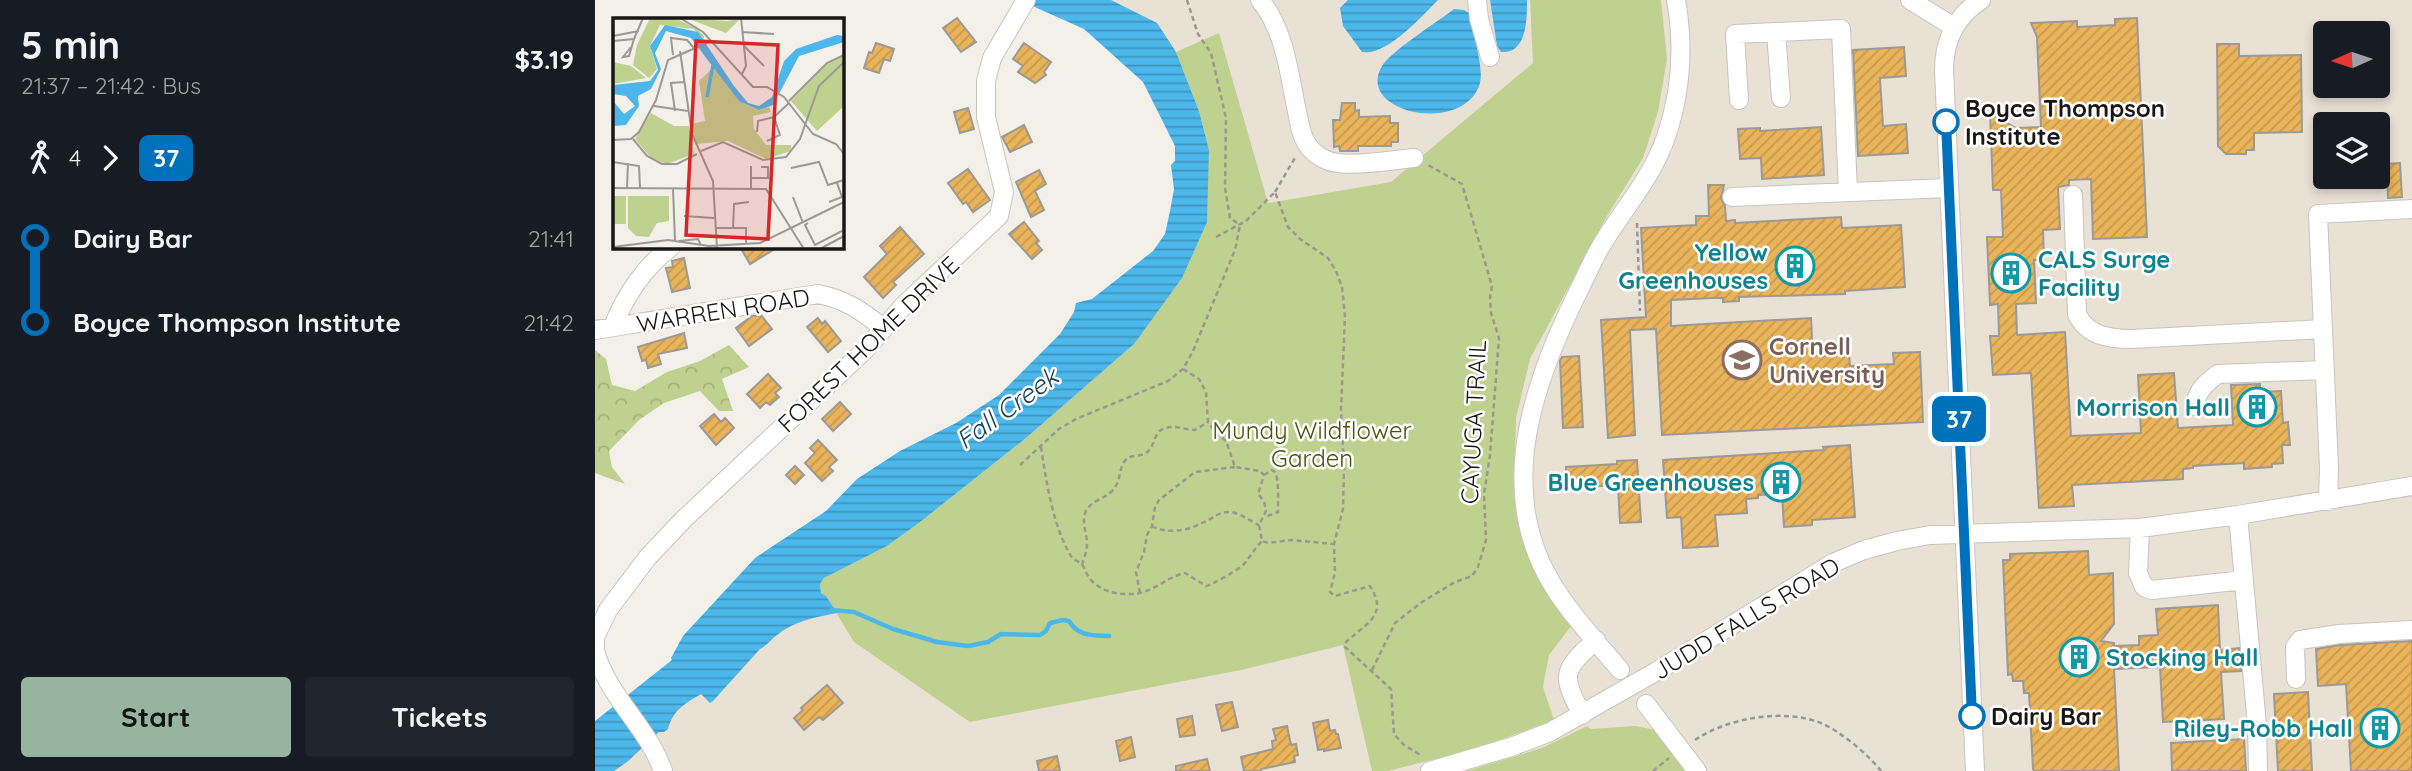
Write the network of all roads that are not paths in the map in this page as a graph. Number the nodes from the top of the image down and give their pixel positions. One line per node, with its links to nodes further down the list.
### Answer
1 (1477, 0): 9 (street)
2 (1676, 0): 32 (street)
3 (1910, 0): 7 (street)
4 (1980, 0): 7 (street)
5 (1268, 2): 12 (street)
6 (1022, 8): 20 (street, FOREST HOME DRIVE)
7 (1954, 27): 13 (street)
8 (1776, 32): 10 (street); 11 (street); 14 (street)
9 (1490, 57)
10 (1780, 98)
11 (1739, 100)
12 (1415, 158)
13 (1948, 188): 14 (street); 29 (street)
14 (1848, 192): 16 (street)
15 (2073, 195): 21 (street)
16 (1733, 197)
17 (2412, 209): 21 (street)
18 (670, 248): 19 (street)
19 (614, 327): 20 (street, WARREN ROAD); 22 (street, WARREN ROAD)
20 (883, 328): 33 (street, FOREST HOME DRIVE)
21 (2323, 329): 23 (street)
22 (595, 330)
23 (2325, 370): 24 (street); 26 (street)
24 (2195, 406)
25 (2412, 486): 26 (street, JUDD FALLS ROAD)
26 (2328, 501): 27 (street, JUDD FALLS ROAD)
27 (2238, 515): 28 (street, JUDD FALLS ROAD); 30 (street)
28 (2140, 528): 29 (street, JUDD FALLS ROAD); 30 (street)
29 (1964, 533): 37 (street, JUDD FALLS ROAD); 41 (street)
30 (2244, 580): 42 (street)
31 (2412, 630): 35 (street)
32 (1596, 640): 34 (street); 37 (street)
33 (595, 649): 39 (street, FOREST HOME DRIVE)
34 (1620, 670)
35 (2296, 679)
36 (1646, 704): 40 (street)
37 (1582, 715): 38 (street, JUDD FALLS ROAD)
38 (1426, 767)
39 (663, 771)
40 (1697, 771)
41 (1975, 771)
42 (2258, 771)

